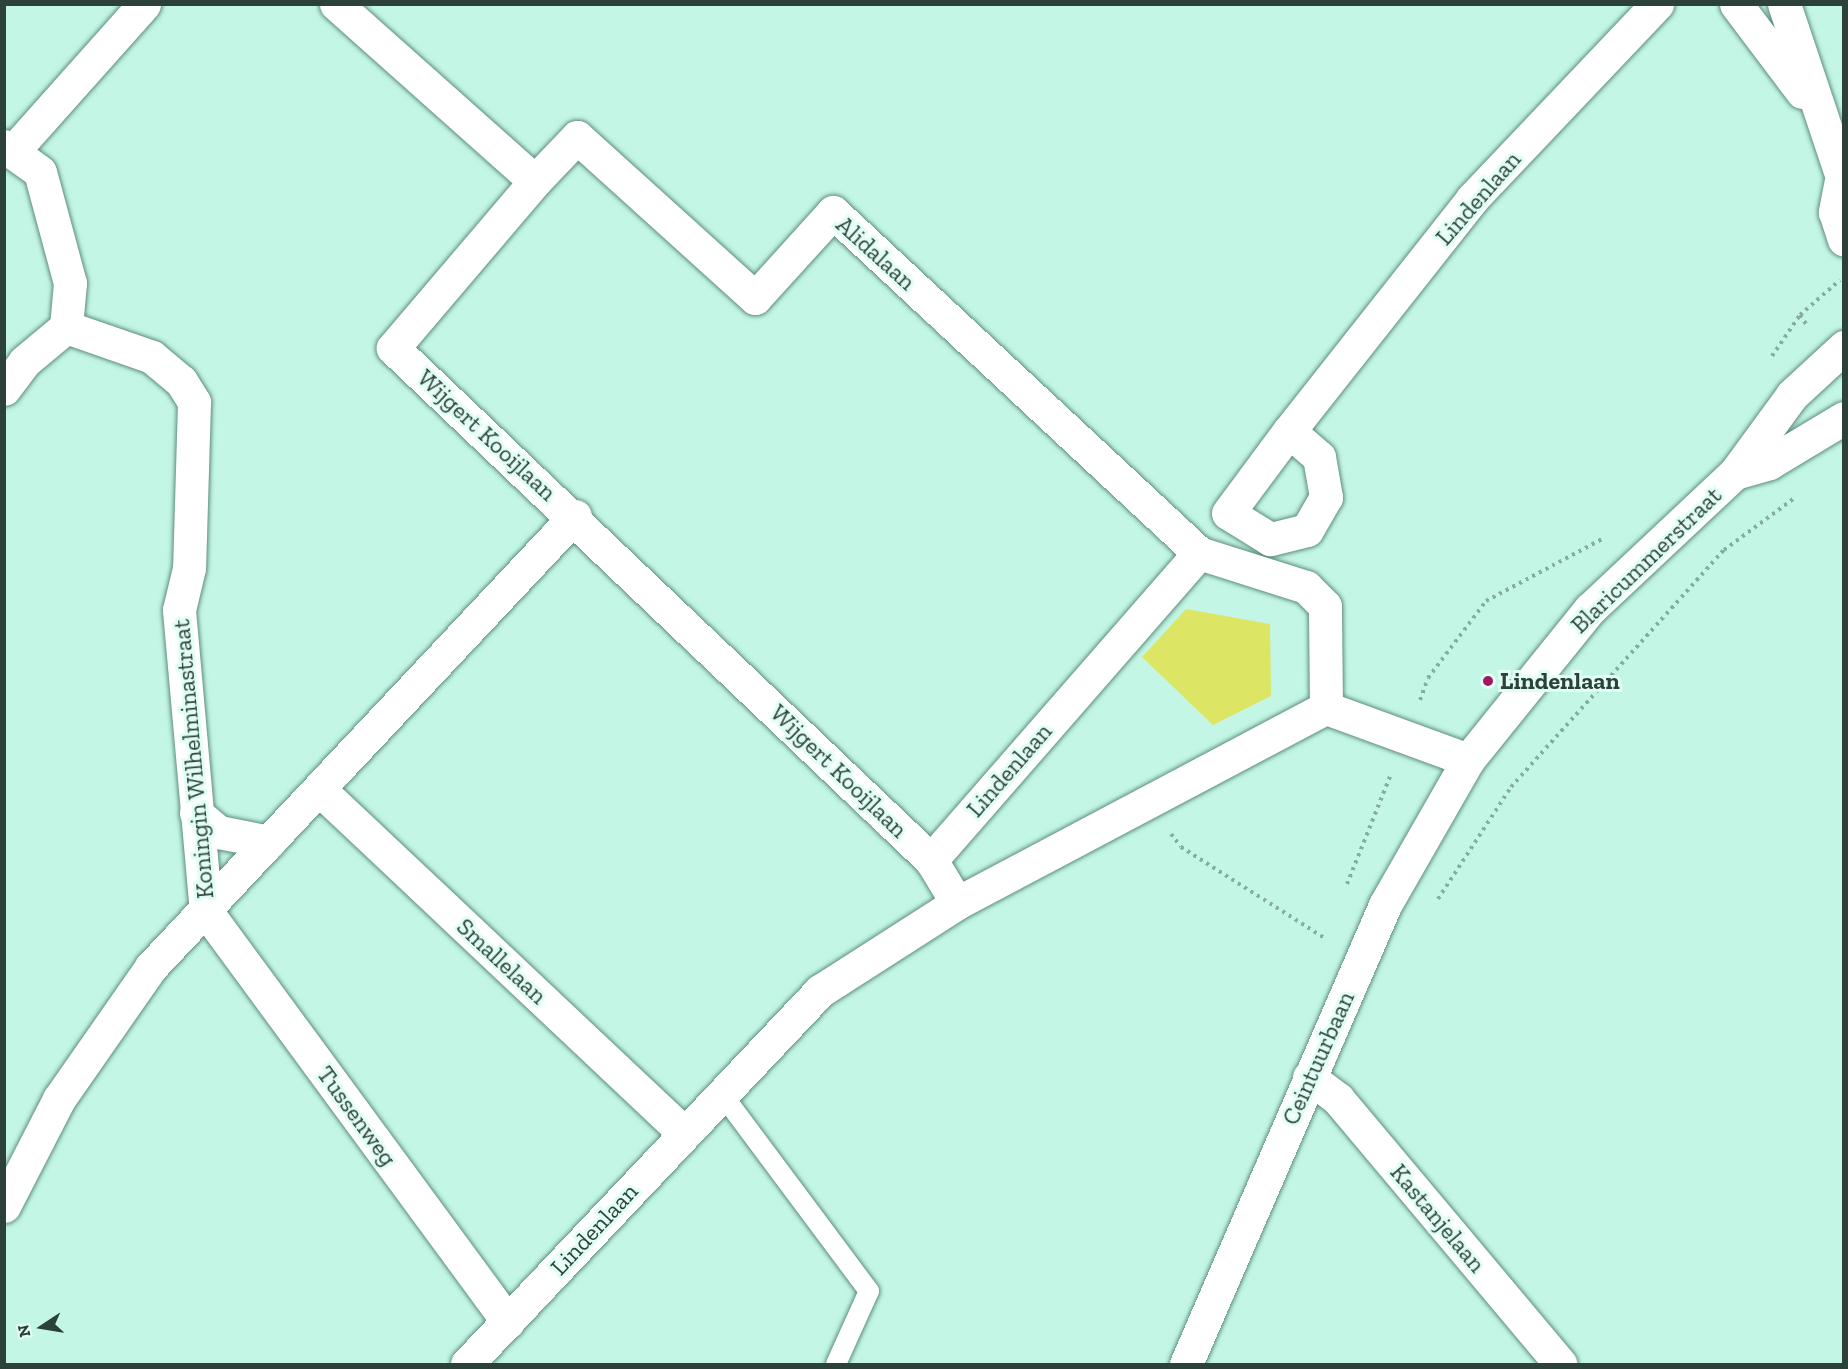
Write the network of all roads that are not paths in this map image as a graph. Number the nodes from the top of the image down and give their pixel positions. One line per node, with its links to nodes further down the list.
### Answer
1 (144, 4): 7 (street)
2 (336, 4): 8 (street)
3 (1657, 4): 15 (street, Lindenlaan)
4 (1736, 4): 6 (street)
5 (1784, 4): 6 (street)
6 (1816, 113): 9 (street)
7 (10, 147): 11 (street)
8 (535, 181): 17 (street, Wijgert Kooijlaan); 18 (street, Alidalaan)
9 (1842, 182): 10 (street)
10 (1844, 240)
11 (66, 327): 13 (street); 22 (street, Koningin Wilhelminastraat)
12 (1844, 346): 16 (street, Blaricummerstraat)
13 (4, 389)
14 (1844, 418): 16 (street, Blaricummerstraat)
15 (1289, 431)
16 (1735, 473): 20 (street, Blaricummerstraat)
17 (575, 516): 21 (street); 24 (street, Wijgert Kooijlaan)
18 (1199, 553): 19 (street); 24 (street, Lindenlaan)
19 (1326, 708): 20 (street); 25 (street, Lindenlaan)
20 (1468, 760): 27 (street, Ceintuurbaan)
21 (320, 790): 23 (street); 29 (street, Smallelaan)
22 (196, 813): 23 (street); 26 (street, Koningin Wilhelminastraat)
23 (269, 842): 26 (street)
24 (931, 860): 25 (street)
25 (957, 903): 28 (street, Lindenlaan)
26 (206, 911): 30 (street, Koningin Wilhelminastraat); 31 (street, Tussenweg)
27 (1310, 1077): 34 (street, Ceintuurbaan); 35 (street, Kastanjelaan)
28 (722, 1094): 29 (street, Lindenlaan); 33 (lane)
29 (684, 1133): 31 (street, Lindenlaan)
30 (4, 1206)
31 (508, 1322): 32 (street, Lindenlaan)
32 (467, 1365)
33 (836, 1365)
34 (1186, 1365)
35 (1560, 1365)

